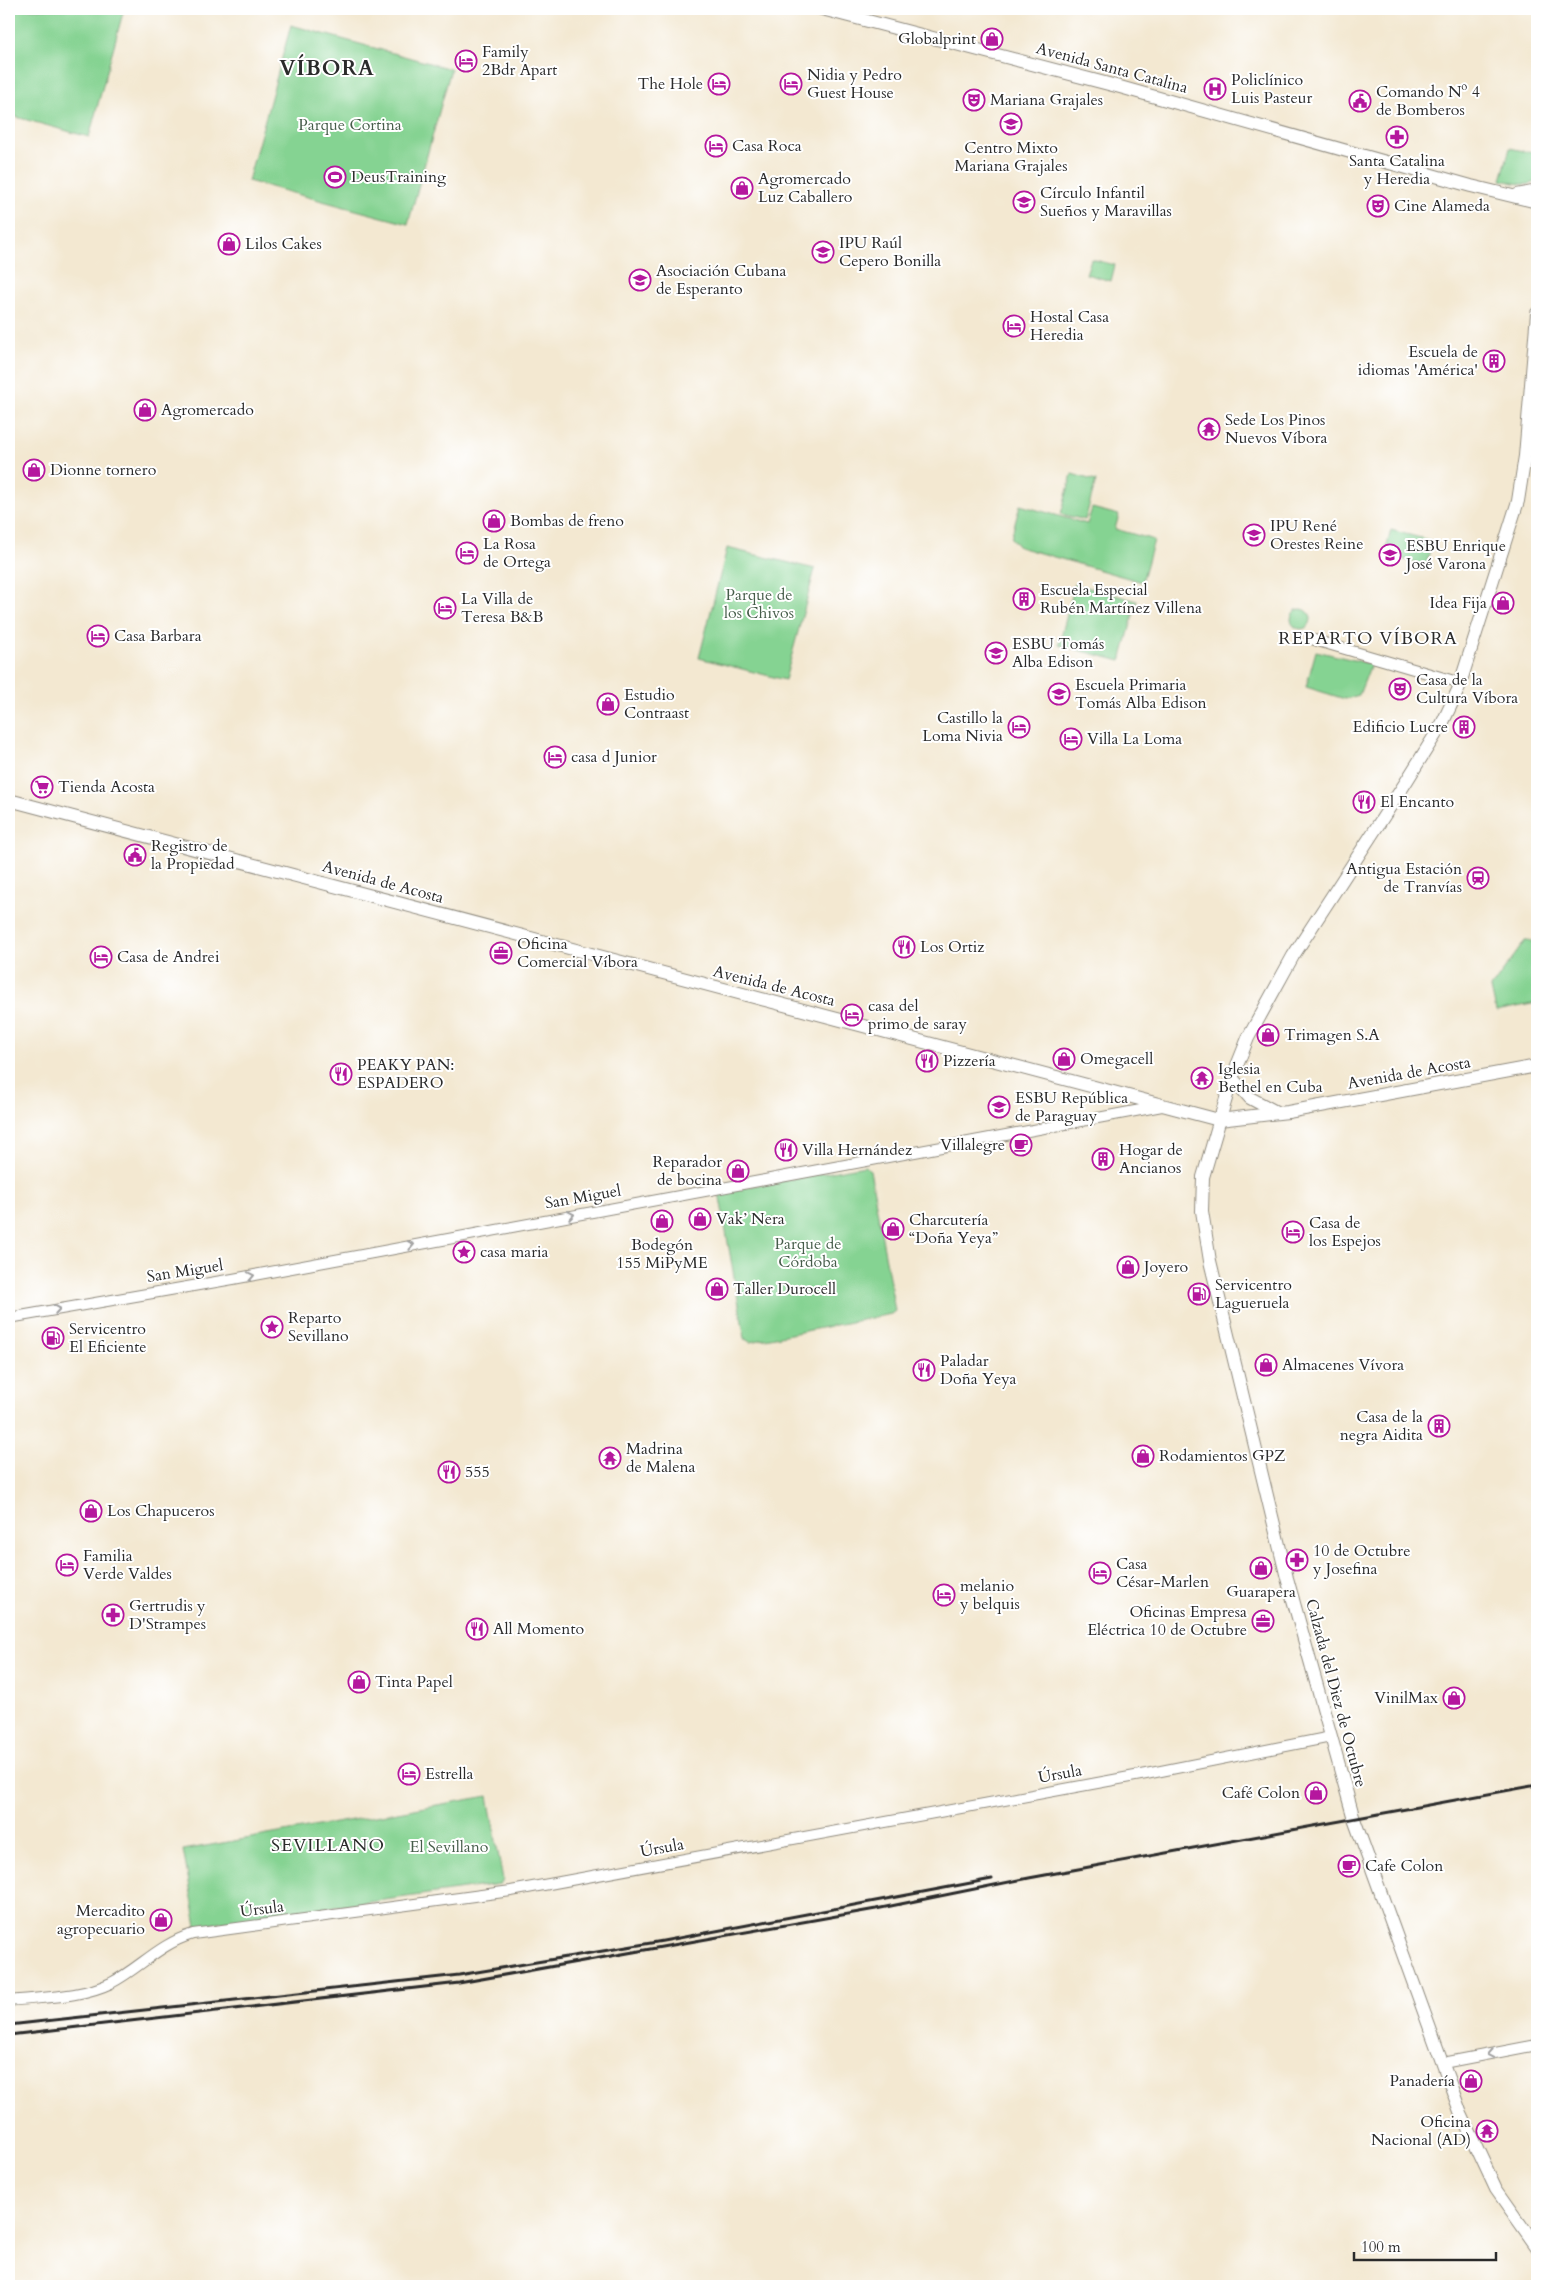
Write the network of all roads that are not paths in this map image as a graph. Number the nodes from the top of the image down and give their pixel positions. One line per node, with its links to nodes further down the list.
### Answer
1 (822, 9): 3 (main road, Avenida Santa Catalina)
2 (1537, 191): 3 (main road)
3 (1512, 196): 4 (main road, Avenida Santa Catalina)
4 (1537, 202)
5 (1537, 313): 6 (main road)
6 (1536, 341): 8 (main road)
7 (1311, 638): 8 (street)
8 (1461, 683): 11 (main road)
9 (9, 800): 12 (main road, Avenida de Acosta)
10 (1537, 1066): 13 (main road, Avenida de Acosta)
11 (1232, 1078): 13 (main road); 14 (main road, Calzada del Diez de Octubre)
12 (1162, 1106): 14 (main road, Avenida de Acosta); 15 (street, San Miguel, one-way to 12)
13 (1278, 1113): 14 (main road, Avenida de Acosta)
14 (1219, 1120): 16 (main road, Calzada del Diez de Octubre)
15 (9, 1318)
16 (1331, 1737): 17 (street, Úrsula); 19 (main road, Calzada del Diez de Octubre)
17 (9, 2001)
18 (1537, 2045): 19 (street, one-way to 19)
19 (1443, 2063): 20 (main road, Calzada del Diez de Octubre)
20 (1537, 2247)

